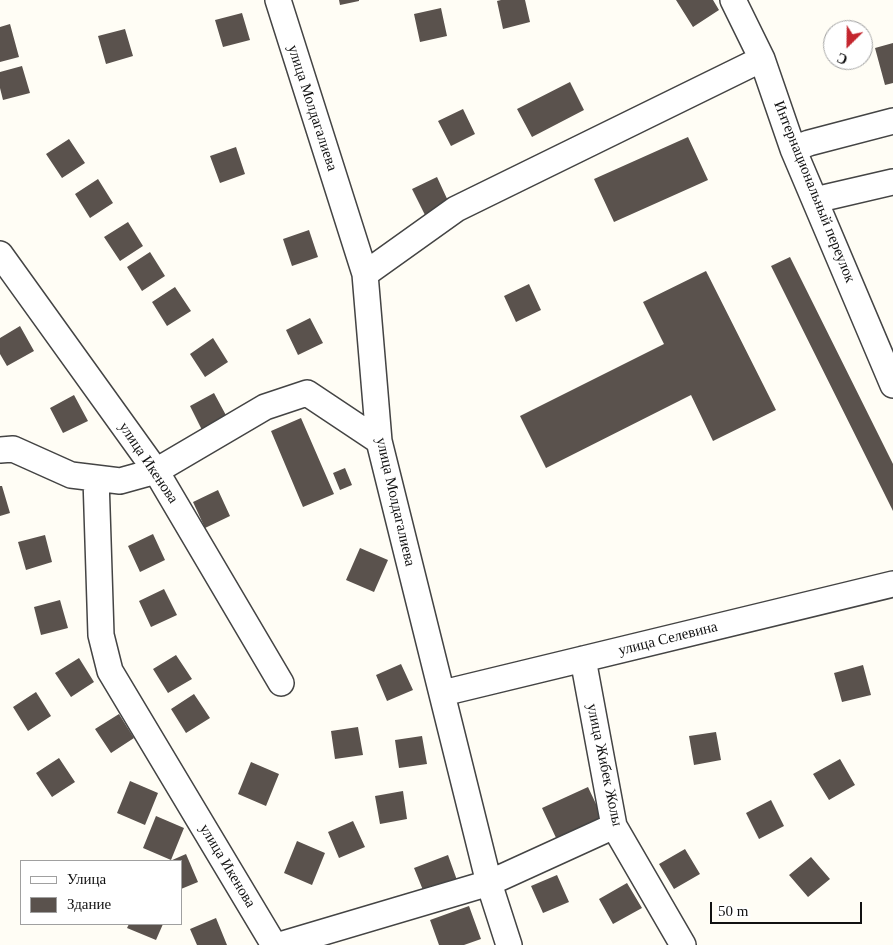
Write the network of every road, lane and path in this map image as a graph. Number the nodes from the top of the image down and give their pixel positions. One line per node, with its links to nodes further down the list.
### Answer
1 (278, 0): 9 (street, улица Молдагалиева)
2 (733, 0): 3 (street, Интернациональный переулок)
3 (762, 59): 5 (street, Интернациональный переулок); 9 (street)
4 (893, 121): 5 (street)
5 (793, 149): 7 (street, Интернациональный переулок)
6 (893, 182): 7 (street)
7 (815, 200): 10 (street, Интернациональный переулок)
8 (0, 254): 13 (street, улица Икенова)
9 (365, 274): 11 (street, улица Молдагалиева)
10 (893, 385)
11 (379, 442): 13 (street); 18 (street, улица Молдагалиева)
12 (0, 450): 14 (street)
13 (156, 471): 14 (street); 17 (street, улица Икенова)
14 (96, 478): 21 (street, улица Икенова)
15 (893, 584): 16 (street, улица Селевина)
16 (583, 659): 18 (street, улица Селевина); 19 (street, улица Жибек Жолы)
17 (281, 683)
18 (443, 693): 20 (street, улица Молдагалиева)
19 (614, 826): 20 (street); 24 (street, улица Жибек Жолы)
20 (490, 883): 22 (street); 23 (street, улица Молдагалиева)
21 (274, 945)
22 (280, 945)
23 (509, 945)
24 (682, 945)

